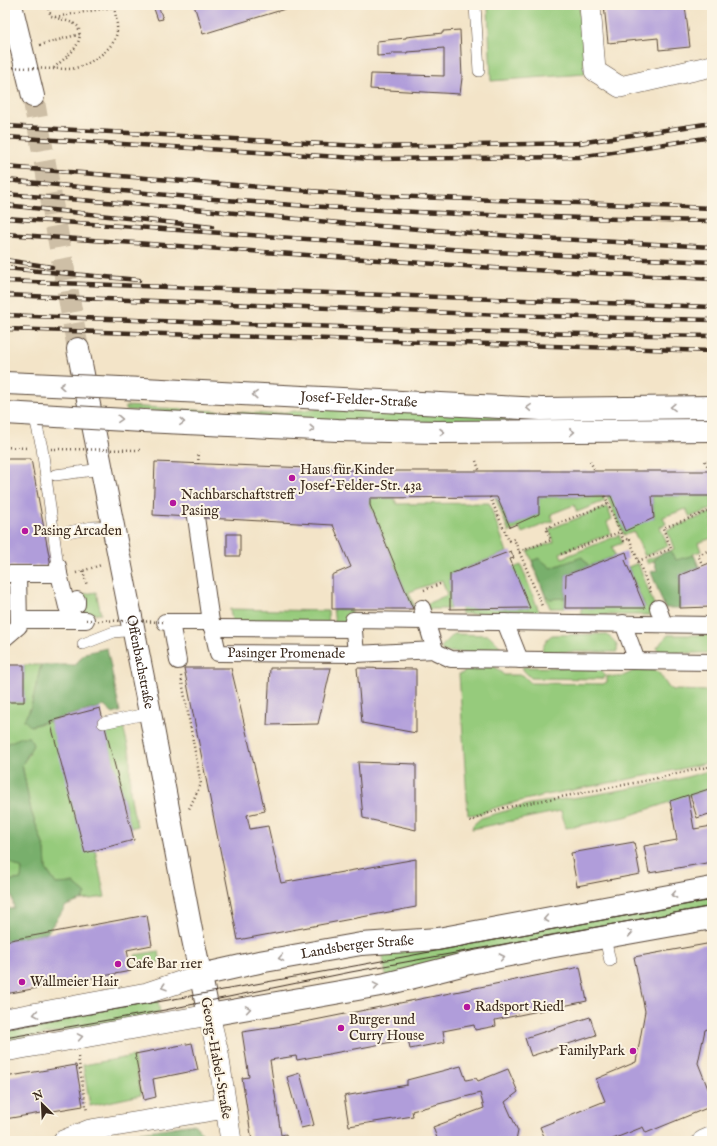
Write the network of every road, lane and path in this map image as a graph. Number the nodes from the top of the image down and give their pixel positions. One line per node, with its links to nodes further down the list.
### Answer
1 (11, 5): 13 (street)
2 (47, 5): 6 (path)
3 (475, 5): 12 (lane)
4 (590, 5): 9 (street)
5 (114, 6): 6 (path); 11 (path)
6 (55, 17): 7 (path)
7 (80, 34): 8 (path); 11 (path)
8 (46, 44)
9 (712, 66)
10 (5, 67): 11 (path, bridge)
11 (54, 69)
12 (479, 71)
13 (33, 96)
14 (78, 349): 28 (street, Offenbachstraße)
15 (5, 383): 16 (street, Josef-Felder-Straße, one-way to 15, bridge)
16 (712, 407)
17 (5, 413): 18 (street, Josef-Felder-Straße)
18 (36, 415): 19 (street, Josef-Felder-Straße, one-way to 19, bridge); 21 (lane)
19 (712, 430)
20 (5, 447): 21 (path)
21 (46, 449): 22 (path, bridge); 48 (lane)
22 (143, 450)
23 (199, 452): 27 (path)
24 (476, 461): 30 (path)
25 (590, 461): 31 (path)
26 (705, 461): 29 (path)
27 (198, 464)
28 (102, 468): 32 (lane); 38 (street, Offenbachstraße)
29 (710, 471)
30 (480, 472)
31 (595, 472)
32 (55, 474)
33 (605, 496): 35 (path)
34 (490, 497): 42 (path)
35 (608, 504): 40 (path); 42 (path)
36 (712, 510): 45 (path)
37 (196, 517): 60 (street, Pasinger Promenade)
38 (113, 526): 39 (lane); 44 (street, Offenbachstraße)
39 (68, 532)
40 (620, 532): 43 (path); 45 (path)
41 (712, 550): 46 (path)
42 (519, 552): 54 (path)
43 (561, 554)
44 (120, 560): 47 (path); 63 (street, Offenbachstraße)
45 (638, 561): 51 (path)
46 (701, 562)
47 (83, 571): 48 (path); 50 (path)
48 (62, 572): 49 (street); 52 (street)
49 (12, 574): 57 (street)
50 (87, 588)
51 (658, 608): 59 (street)
52 (76, 615): 55 (path, bridge); 57 (street)
53 (425, 615): 56 (street, Pasinger Promenade); 62 (street, Pasinger Promenade); 66 (street)
54 (546, 615): 56 (street, Pasinger Promenade); 58 (street, Pasinger Promenade)
55 (168, 622): 60 (street, Pasinger Promenade); 69 (street)
56 (505, 622): 68 (street)
57 (19, 623): 64 (street)
58 (623, 623): 59 (street, Pasinger Promenade); 70 (street)
59 (664, 624): 61 (street, Pasinger Promenade)
60 (212, 625): 62 (street, Pasinger Promenade); 67 (street, Pasinger Promenade)
61 (712, 625)
62 (353, 629): 67 (street, Pasinger Promenade)
63 (134, 630): 65 (lane); 72 (street, Offenbachstraße)
64 (5, 638)
65 (83, 644)
66 (435, 650): 67 (street, Pasinger Promenade); 68 (street)
67 (356, 654)
68 (520, 660): 70 (street)
69 (178, 661): 75 (path)
70 (638, 662): 71 (street)
71 (712, 662)
72 (150, 713): 73 (lane); 81 (street, Offenbachstraße)
73 (103, 723)
74 (712, 766): 76 (path)
75 (189, 809)
76 (470, 822)
77 (712, 888): 81 (street, Landsberger Straße, one-way to 81)
78 (712, 918): 79 (street, one-way to 78)
79 (604, 938): 80 (lane); 82 (street, one-way to 79)
80 (610, 961)
81 (201, 975): 82 (street, Georg-Habel-Straße); 83 (street, Landsberger Straße, one-way to 83)
82 (209, 1015): 84 (street, one-way to 82); 87 (street, Georg-Habel-Straße)
83 (5, 1019)
84 (5, 1051)
85 (78, 1057): 86 (path)
86 (86, 1107)
87 (226, 1108): 89 (street); 90 (street, Georg-Habel-Straße)
88 (712, 1137): 91 (street)
89 (63, 1141)
90 (231, 1141)
91 (702, 1141)

